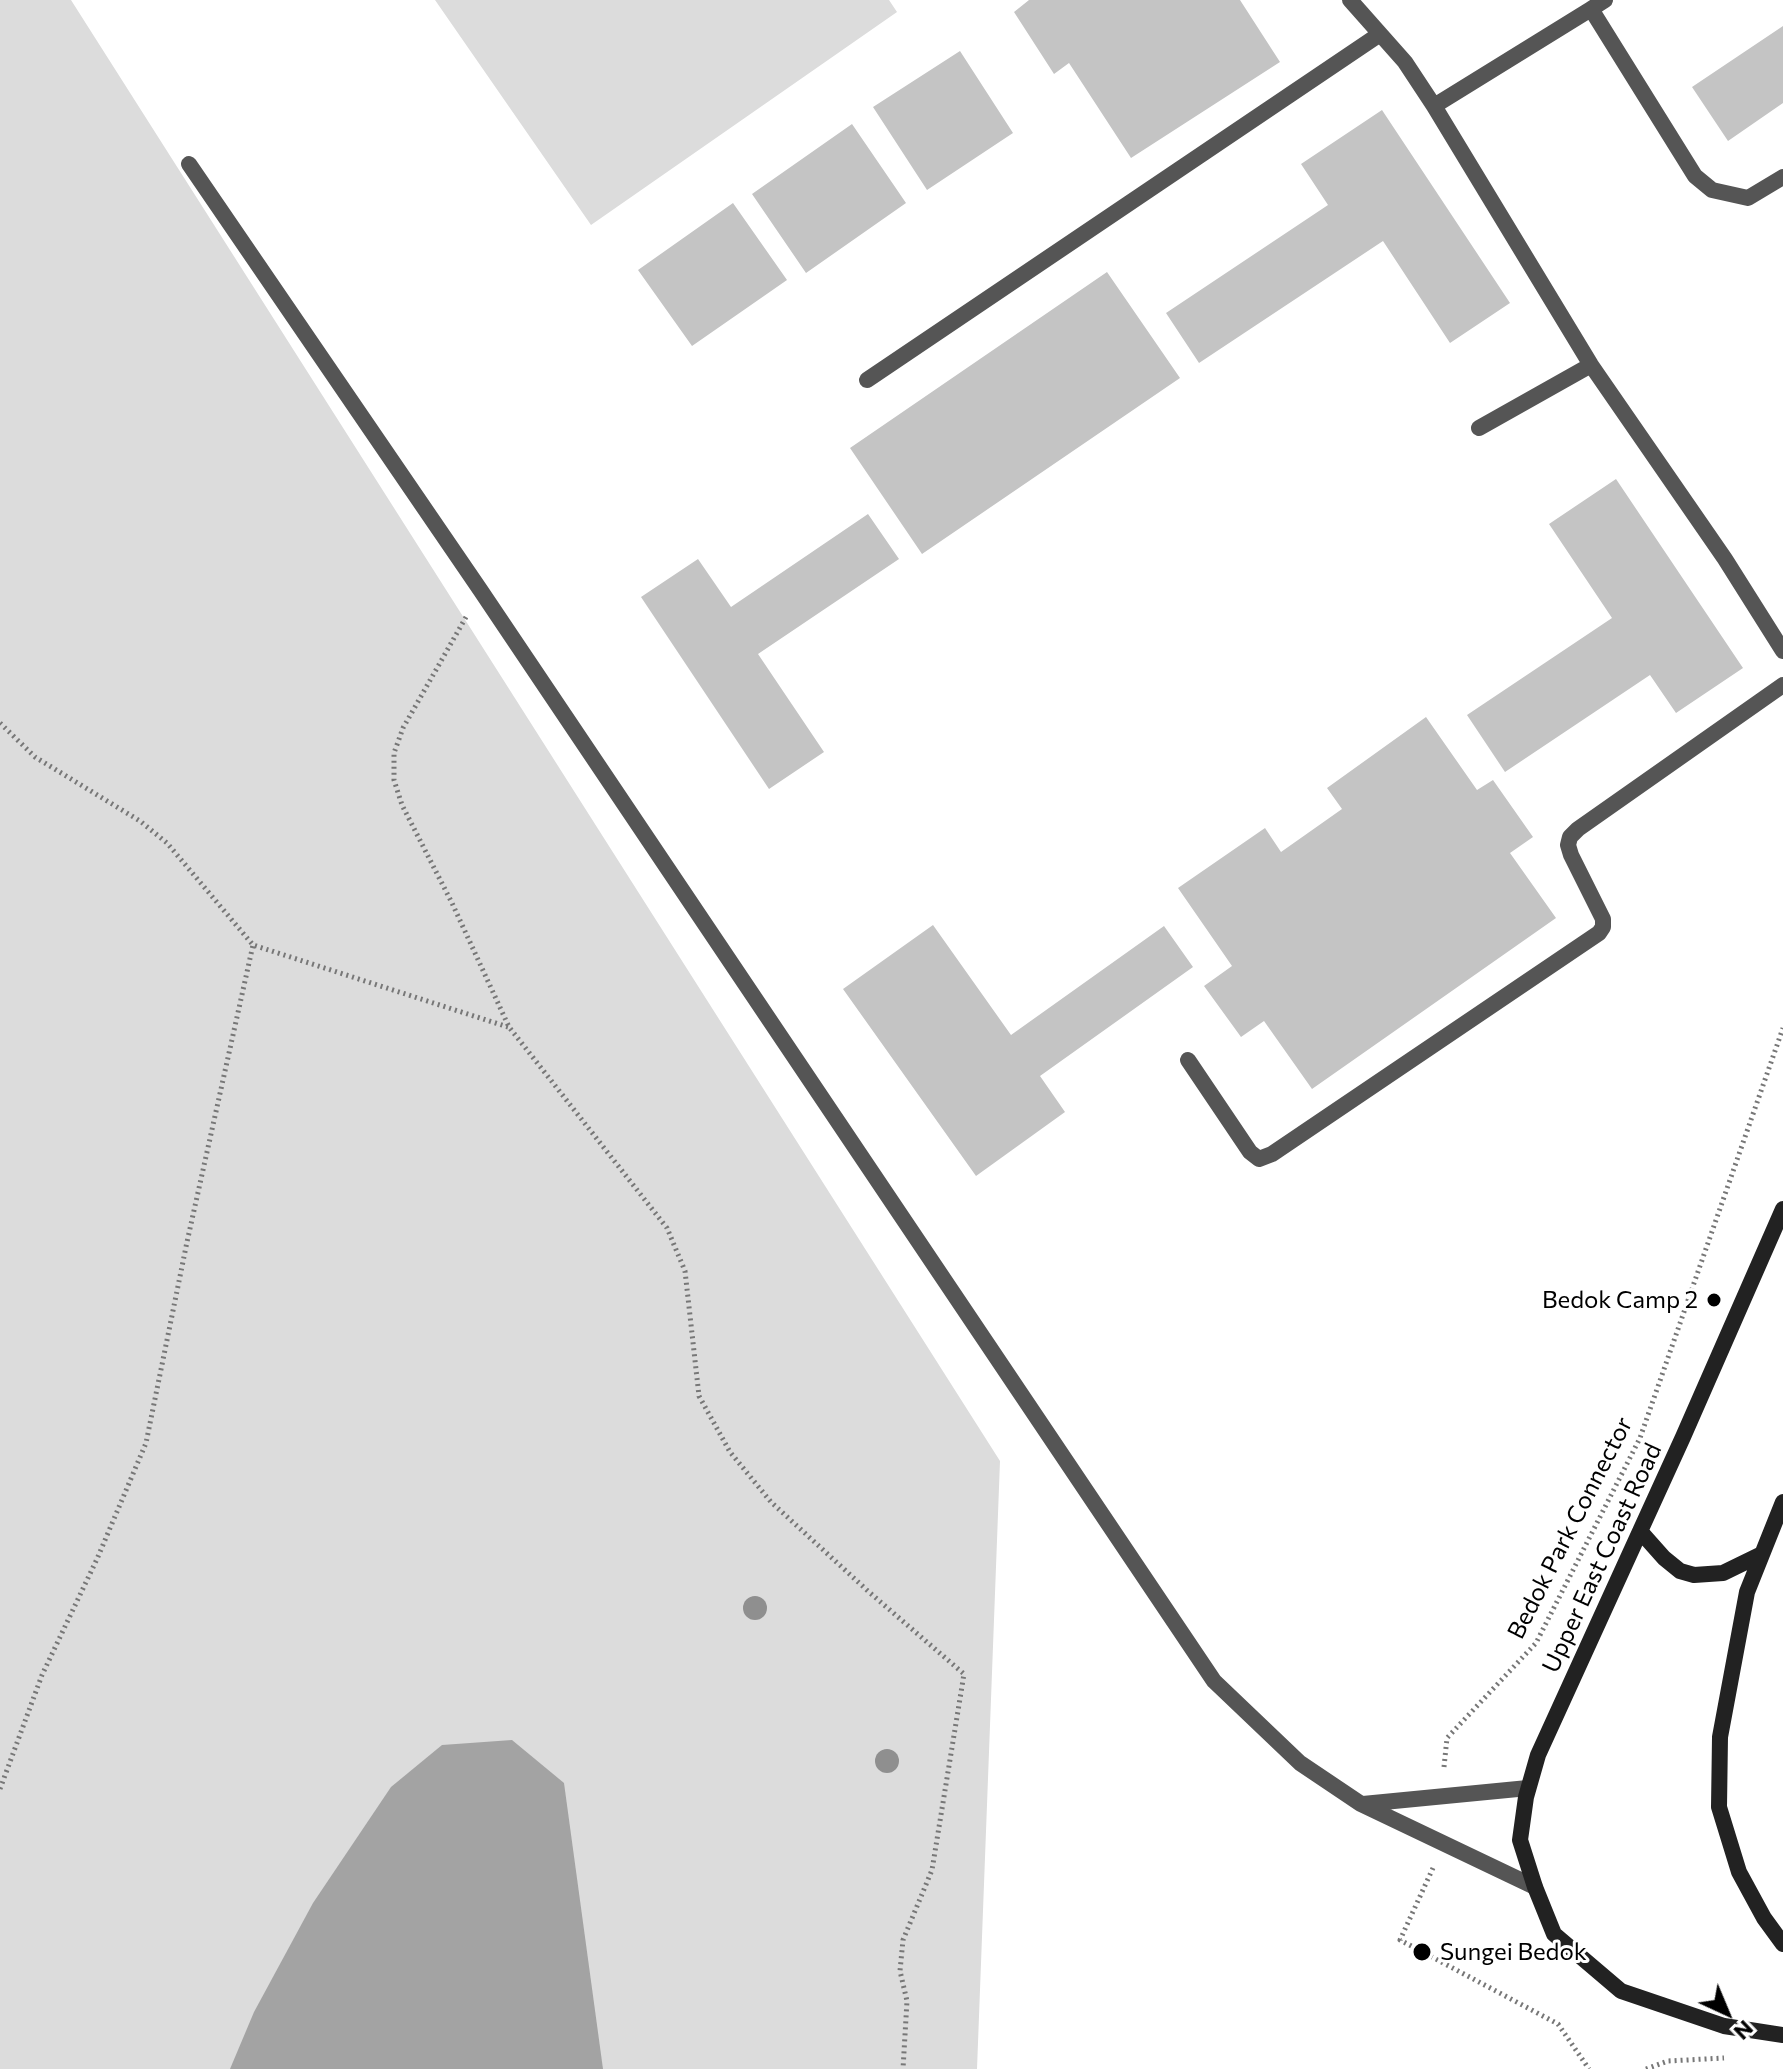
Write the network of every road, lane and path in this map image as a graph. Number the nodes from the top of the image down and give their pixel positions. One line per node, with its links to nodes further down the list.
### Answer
1 (1350, 0): 3 (lane)
2 (1598, 4): 4 (lane); 6 (lane)
3 (1380, 34): 4 (lane); 8 (lane)
4 (1434, 106): 7 (lane)
5 (189, 164): 10 (lane)
6 (1783, 177)
7 (1591, 365): 9 (lane); 11 (lane)
8 (867, 380)
9 (1479, 428)
10 (481, 591): 15 (path); 25 (lane)
11 (1783, 651)
12 (1783, 685): 17 (lane)
13 (0, 723): 14 (path)
14 (253, 945): 15 (path); 23 (path)
15 (509, 1027): 31 (path)
16 (1783, 1028): 24 (path, Bedok Park Connector)
17 (1188, 1060)
18 (1783, 1209): 20 (main road, Upper East Coast Road)
19 (1783, 1502): 21 (main road)
20 (1640, 1531): 21 (main road); 22 (main road, Upper East Coast Road)
21 (1762, 1554): 28 (main road)
22 (1528, 1788): 24 (lane); 27 (main road, Upper East Coast Road)
23 (0, 1789)
24 (1442, 1795): 25 (lane)
25 (1361, 1804): 26 (lane)
26 (1437, 1841): 27 (lane); 32 (path)
27 (1535, 1887): 29 (main road, Upper East Coast Road)
28 (1783, 1944)
29 (1783, 2035)
30 (1735, 2057): 33 (path)
31 (903, 2069)
32 (1589, 2069)
33 (1646, 2069)

